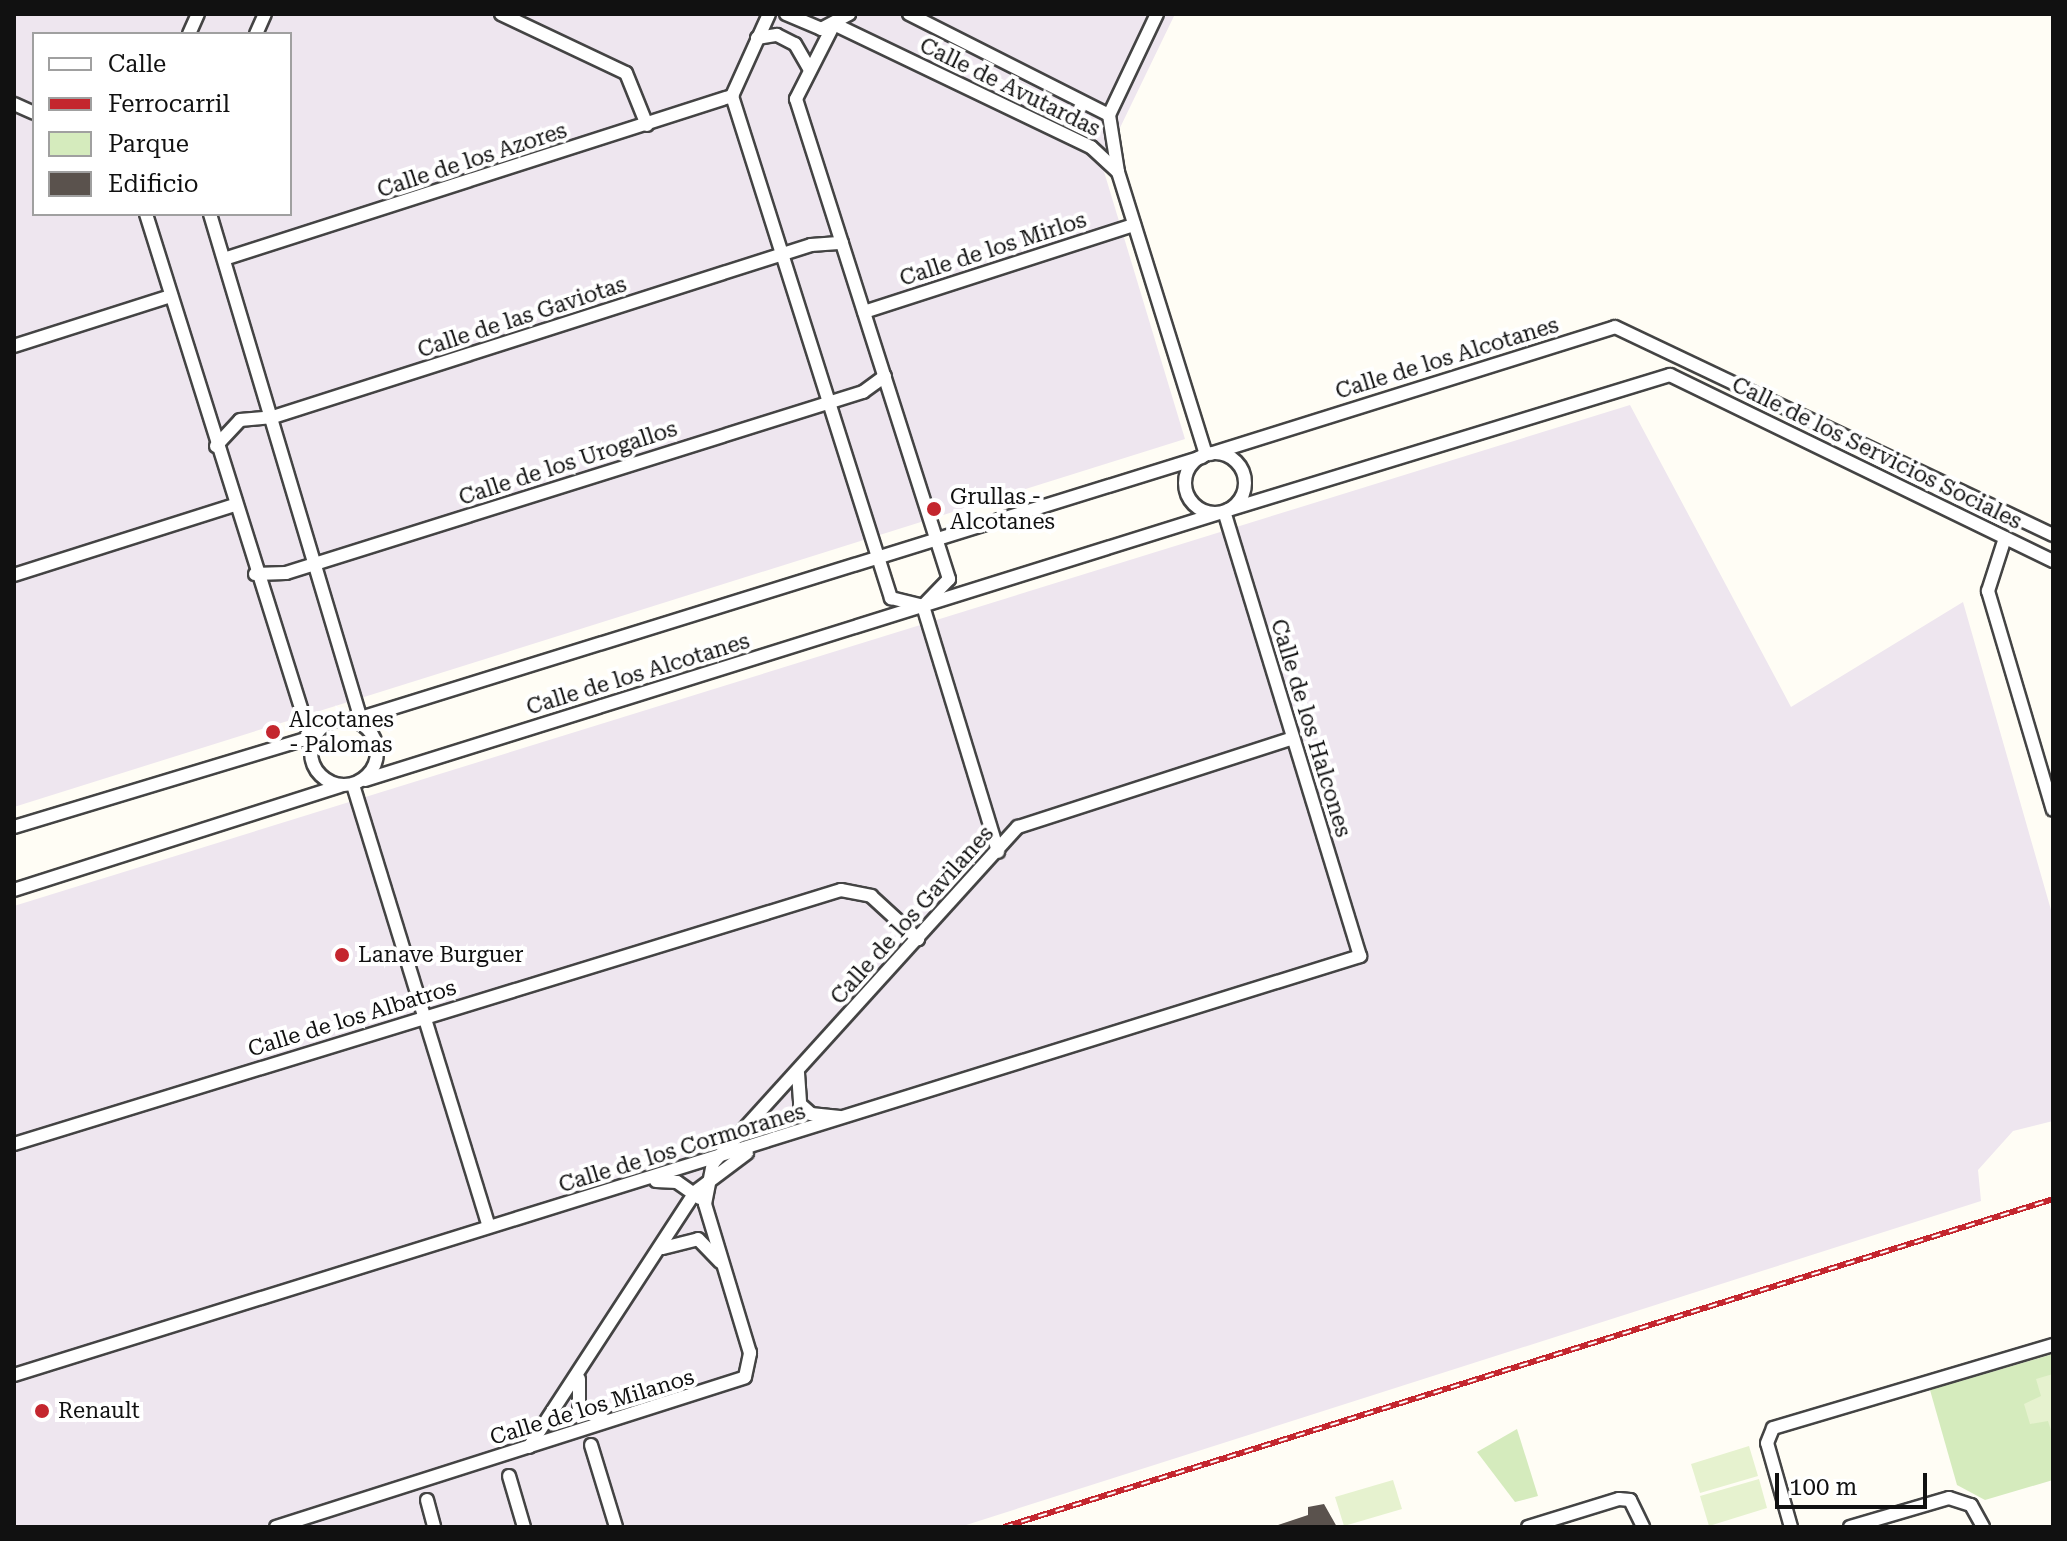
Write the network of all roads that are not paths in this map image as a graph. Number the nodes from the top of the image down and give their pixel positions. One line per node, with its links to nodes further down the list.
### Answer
1 (501, 14): 12 (street)
2 (769, 14): 8 (street)
3 (786, 14): 7 (street, Calle de Avutardas)
4 (849, 14): 7 (street)
5 (909, 14): 11 (street, Calle de Avutardas)
6 (1157, 14): 11 (street)
7 (835, 26): 9 (street); 13 (street, Calle de Avutardas)
8 (757, 38): 9 (street); 10 (street)
9 (810, 70): 17 (street)
10 (732, 96): 12 (street, Calle de los Azores); 18 (street)
11 (1109, 115): 13 (street, Calle de Avutardas)
12 (647, 125): 19 (street, Calle de los Azores)
13 (1118, 172): 16 (street, Calle de Avutardas)
14 (147, 216): 20 (street)
15 (211, 216): 19 (street)
16 (1134, 225): 21 (street, Calle de los Mirlos); 29 (street, Calle de Avutardas)
17 (842, 243): 18 (street, Calle de las Gaviotas); 21 (street)
18 (783, 255): 26 (street); 27 (street, Calle de las Gaviotas)
19 (224, 259): 27 (street)
20 (171, 296): 22 (street); 28 (street)
21 (864, 312): 24 (street)
22 (14, 346)
23 (1693, 361): 29 (street, Calle de los Alcotanes); 32 (street, Calle de los Servicios Sociales)
24 (885, 376): 26 (street, Calle de los Urogallos); 33 (street)
25 (1683, 381): 31 (street, Calle de los Alcotanes); 34 (street, Calle de los Servicios Sociales)
26 (829, 401): 35 (street); 37 (street, Calle de los Urogallos)
27 (273, 417): 28 (street, Calle de las Gaviotas); 37 (street)
28 (216, 446): 30 (street)
29 (1206, 455): 31 (street); 31 (street); 33 (street, Calle de los Alcotanes)
30 (235, 505): 38 (street); 39 (street)
31 (1224, 512): 40 (street, Calle de los Alcotanes); 42 (street, Calle de los Halcones)
32 (2053, 535)
33 (936, 538): 35 (street, Calle de los Alcotanes); 40 (street)
34 (2005, 538): 36 (street, Calle de los Servicios Sociales); 45 (street)
35 (877, 557): 40 (street); 41 (street, Calle de los Alcotanes)
36 (2053, 561)
37 (318, 562): 38 (street, Calle de los Urogallos); 41 (street)
38 (255, 574): 43 (street)
39 (14, 575)
40 (923, 606): 44 (street, Calle de los Alcotanes); 47 (street)
41 (359, 721): 43 (street); 44 (street)
42 (1293, 738): 47 (street, Calle de los Gavilanes); 50 (street, Calle de los Halcones)
43 (312, 739): 44 (street); 46 (street)
44 (353, 784): 48 (street, Calle de los Alcotanes); 51 (street)
45 (2053, 810)
46 (14, 827)
47 (998, 852): 49 (street, Calle de los Gavilanes)
48 (14, 890)
49 (918, 939): 51 (street, Calle de los Albatros); 52 (street, Calle de los Gavilanes)
50 (1360, 956): 53 (street, Calle de los Cormoranes)
51 (426, 1016): 54 (street, Calle de los Albatros); 59 (street)
52 (801, 1066): 53 (street); 56 (street, Calle de los Gavilanes)
53 (859, 1115): 55 (street, Calle de los Cormoranes)
54 (14, 1144)
55 (752, 1148): 56 (street, Calle de los Cormoranes); 58 (street, Calle de los Gavilanes)
56 (724, 1157): 57 (street, Calle de los Cormoranes); 58 (street, Calle de los Gavilanes)
57 (649, 1180): 58 (street); 59 (street, Calle de los Cormoranes)
58 (700, 1188): 60 (street, Calle de los Gavilanes); 61 (street, Calle de los Milanos)
59 (489, 1226): 64 (street, Calle de los Cormoranes)
60 (657, 1252): 61 (street); 63 (street, Calle de los Gavilanes)
61 (724, 1267): 65 (street, Calle de los Milanos)
62 (2053, 1345): 76 (street)
63 (586, 1360): 65 (street, Calle de los Gavilanes); 67 (street, Calle de los Gavilanes)
64 (14, 1375)
65 (616, 1420): 67 (street, Calle de los Milanos)
66 (591, 1445): 73 (street)
67 (529, 1447): 70 (street, Calle de los Milanos)
68 (509, 1476): 72 (street)
69 (427, 1500): 71 (street)
70 (276, 1527)
71 (434, 1527)
72 (524, 1527)
73 (616, 1527)
74 (1528, 1527): 75 (street)
75 (1643, 1527)
76 (1791, 1527)
77 (1850, 1527): 78 (street)
78 (1983, 1527)

